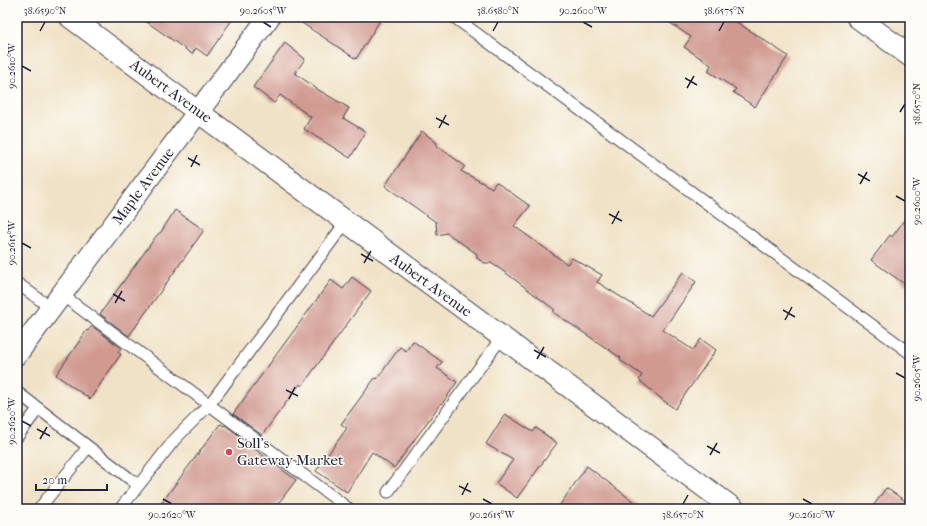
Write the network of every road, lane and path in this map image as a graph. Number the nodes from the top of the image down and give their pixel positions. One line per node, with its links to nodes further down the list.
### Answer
1 (70, 17): 6 (street, Aubert Avenue)
2 (268, 17): 6 (street, Maple Avenue)
3 (454, 17): 11 (lane)
4 (857, 17): 5 (street)
5 (910, 56)
6 (199, 111): 7 (street, Aubert Avenue); 9 (street, Maple Avenue)
7 (346, 222): 10 (street, Aubert Avenue); 14 (lane)
8 (17, 282): 9 (lane)
9 (56, 301): 12 (street, Maple Avenue); 14 (lane)
10 (502, 337): 19 (lane); 23 (street, Aubert Avenue)
11 (910, 353)
12 (17, 354)
13 (17, 392): 15 (lane)
14 (209, 405): 18 (lane); 22 (lane)
15 (38, 409): 16 (lane); 17 (lane)
16 (17, 437)
17 (88, 447): 18 (lane); 20 (lane)
18 (138, 485): 21 (lane)
19 (388, 492)
20 (39, 509)
21 (120, 509)
22 (349, 509)
23 (734, 509)

